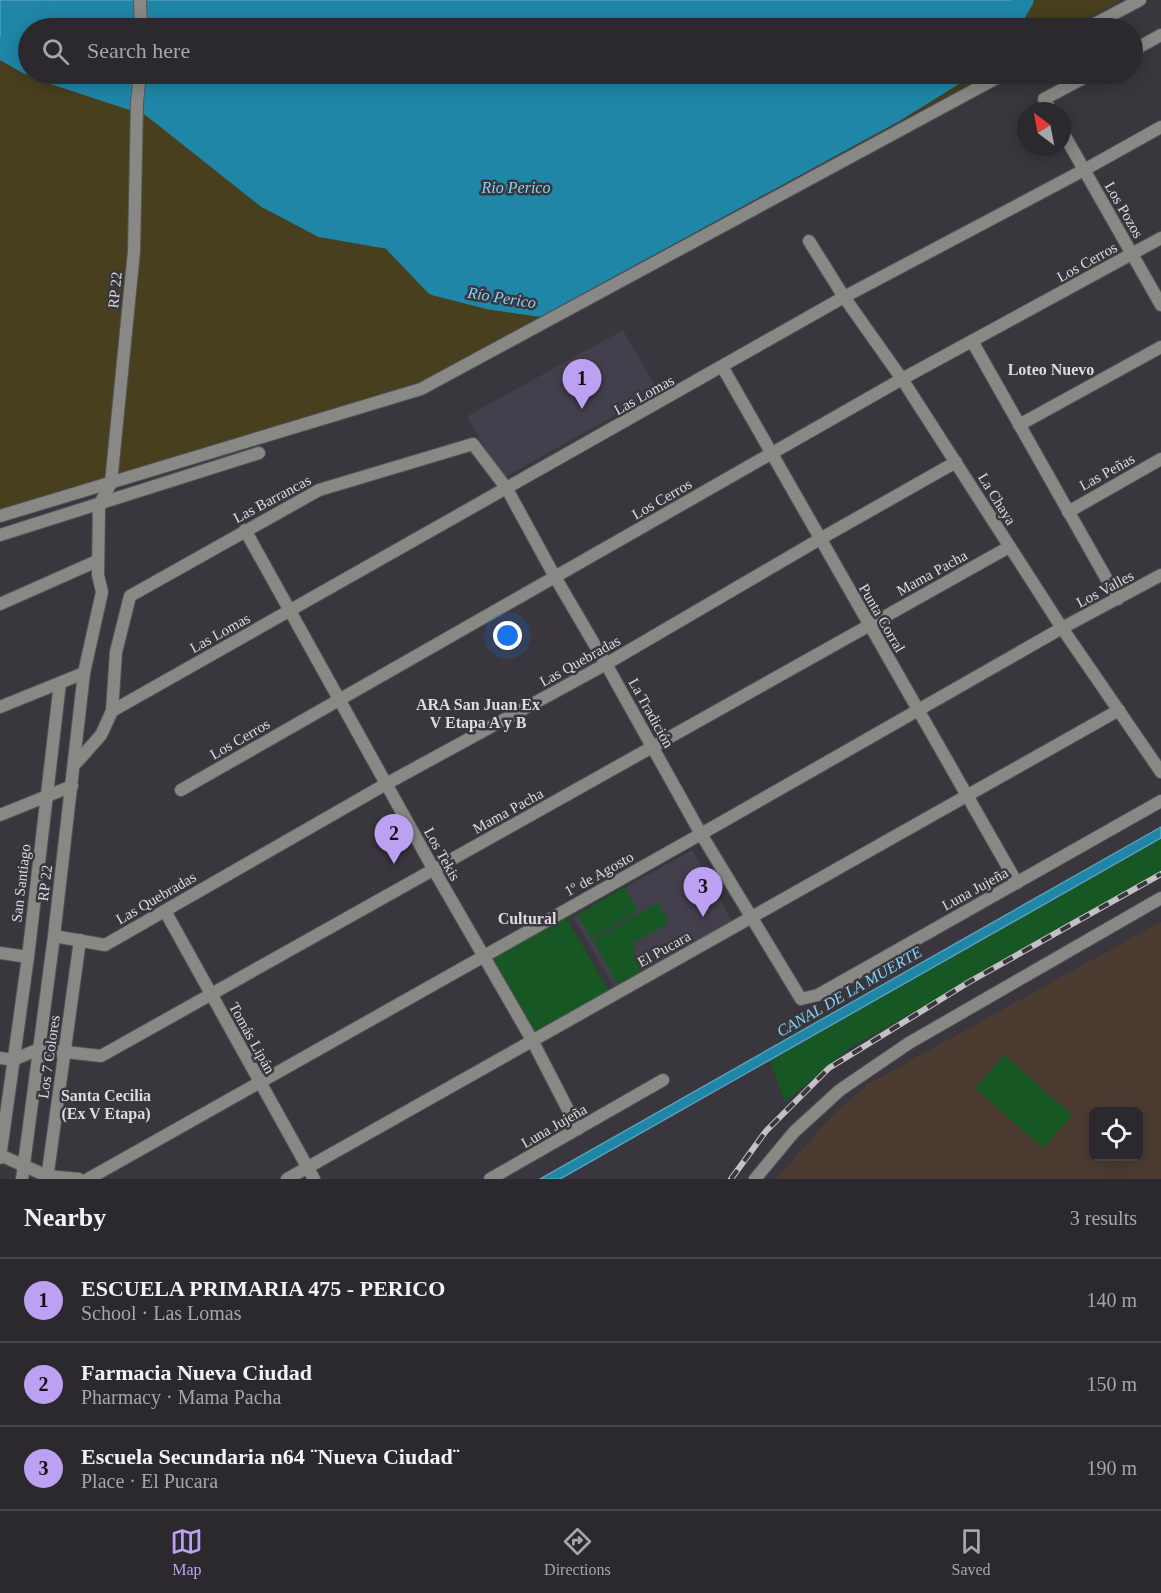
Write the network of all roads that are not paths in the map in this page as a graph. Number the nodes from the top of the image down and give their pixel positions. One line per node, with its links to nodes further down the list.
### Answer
1 (140, 0): 3 (street)
2 (1140, 0): 4 (street)
3 (141, 18)
4 (1106, 18)
5 (1161, 35): 6 (street)
6 (1143, 45)
7 (139, 84): 29 (street, RP 22)
8 (985, 84): 29 (street)
9 (1072, 84): 10 (street)
10 (1046, 102)
11 (1161, 127): 13 (street, Las Lomas)
12 (1071, 147): 13 (street, Los Pozos)
13 (1084, 170): 16 (street, Los Pozos); 17 (street, Las Lomas)
14 (1161, 238): 16 (street, Los Cerros)
15 (809, 241): 17 (street, La Chaya)
16 (1132, 254): 18 (street, Los Pozos); 19 (street, Los Cerros)
17 (844, 297): 21 (street, Las Lomas); 22 (street, La Chaya)
18 (1161, 305)
19 (972, 341): 22 (street, Los Cerros); 23 (street)
20 (1161, 347): 23 (street)
21 (723, 368): 26 (street, Punta Corral); 30 (street, Las Lomas)
22 (902, 379): 26 (street, Los Cerros); 28 (street, La Chaya)
23 (1019, 425): 32 (street)
24 (473, 444): 30 (street, La Tradición); 34 (street, Las Barrancas)
25 (259, 453): 31 (street)
26 (772, 453): 36 (street, Punta Corral); 40 (street, Los Cerros)
27 (1161, 459): 32 (street, Las Peñas)
28 (956, 462): 36 (street, Las Quebradas); 37 (street, La Chaya)
29 (111, 483): 31 (street, RP 22); 33 (street)
30 (507, 489): 40 (street, La Tradición); 43 (street, Las Lomas)
31 (99, 505): 35 (street); 38 (street)
32 (1068, 512): 41 (street)
33 (0, 516)
34 (245, 530): 43 (street, Los Tekis); 53 (street, Las Barrancas)
35 (0, 535)
36 (820, 539): 44 (street, Punta Corral); 46 (street, Las Quebradas)
37 (1009, 547): 44 (street, Mama Pacha); 45 (street, La Chaya)
38 (97, 561): 42 (street); 47 (street, RP 22)
39 (1161, 575): 41 (street, Los Valles)
40 (555, 577): 46 (street, La Tradición); 49 (street, Los Cerros)
41 (1118, 599): 45 (street, Los Valles)
42 (0, 604)
43 (291, 611): 49 (street, Los Tekis); 53 (street, Las Lomas)
44 (869, 626): 51 (street, Punta Corral); 54 (street, Mama Pacha)
45 (1062, 628): 51 (street, 1º de Agosto); 52 (street, La Chaya)
46 (606, 664): 54 (street, La Tradición); 57 (street, Las Quebradas)
47 (84, 673): 48 (street); 58 (street, RP 22)
48 (60, 683): 50 (street); 60 (street, San Santiago)
49 (339, 700): 57 (street, Los Tekis); 59 (street, Los Cerros)
50 (0, 707)
51 (919, 710): 61 (street, Punta Corral); 64 (street, 1º de Agosto)
52 (1119, 710): 56 (street, La Chaya); 61 (street, El Pucara)
53 (112, 711): 55 (street)
54 (653, 746): 64 (street, La Tradición); 65 (street, Mama Pacha)
55 (77, 762)
56 (1161, 772)
57 (386, 784): 65 (street, Los Tekis); 68 (street, Las Quebradas)
58 (72, 786): 60 (street); 70 (street, RP 22)
59 (181, 790)
60 (46, 797): 63 (street); 74 (street, San Santiago)
61 (967, 797): 66 (street, Punta Corral); 69 (street, El Pucara)
62 (1161, 801): 66 (street, Luna Jujeña)
63 (0, 815)
64 (701, 834): 69 (street, La Tradición); 73 (street, 1º de Agosto)
65 (434, 870): 73 (street, Los Tekis); 75 (street, Mama Pacha)
66 (1017, 883): 76 (street, Luna Jujeña)
67 (1161, 898): 95 (street)
68 (165, 911): 71 (street, Las Quebradas); 75 (street, Tomás Lipán)
69 (750, 918): 76 (street, La Tradición); 77 (street, El Pucara)
70 (54, 936): 71 (street, Las Quebradas); 78 (street, RP 22)
71 (80, 940): 79 (street, Los 7 Colores)
72 (0, 952): 74 (street)
73 (483, 956): 77 (street, Los Tekis); 83 (street, 1º de Agosto)
74 (28, 957): 81 (street, San Santiago)
75 (211, 994): 79 (street, Mama Pacha); 83 (street, Tomás Lipán)
76 (801, 999)
77 (532, 1040): 84 (street, Los Tekis); 87 (street, El Pucara)
78 (39, 1049): 79 (street, Mama Pacha); 81 (street, Mama Pacha); 86 (street, RP 22)
79 (65, 1052): 88 (street, Los 7 Colores)
80 (0, 1058): 81 (street)
81 (13, 1060): 85 (street, San Santiago)
82 (663, 1080): 84 (street, Luna Jujeña)
83 (260, 1082): 87 (street, Tomás Lipán); 91 (street, 1º de Agosto)
84 (578, 1129): 94 (street, Luna Jujeña)
85 (0, 1156): 86 (street)
86 (24, 1165): 88 (street); 89 (street, RP 22)
87 (307, 1167): 92 (street, El Pucara); 93 (street, Tomás Lipán)
88 (47, 1177): 90 (street)
89 (22, 1179)
90 (80, 1179)
91 (88, 1179)
92 (287, 1179)
93 (314, 1179)
94 (490, 1179)
95 (755, 1179)

